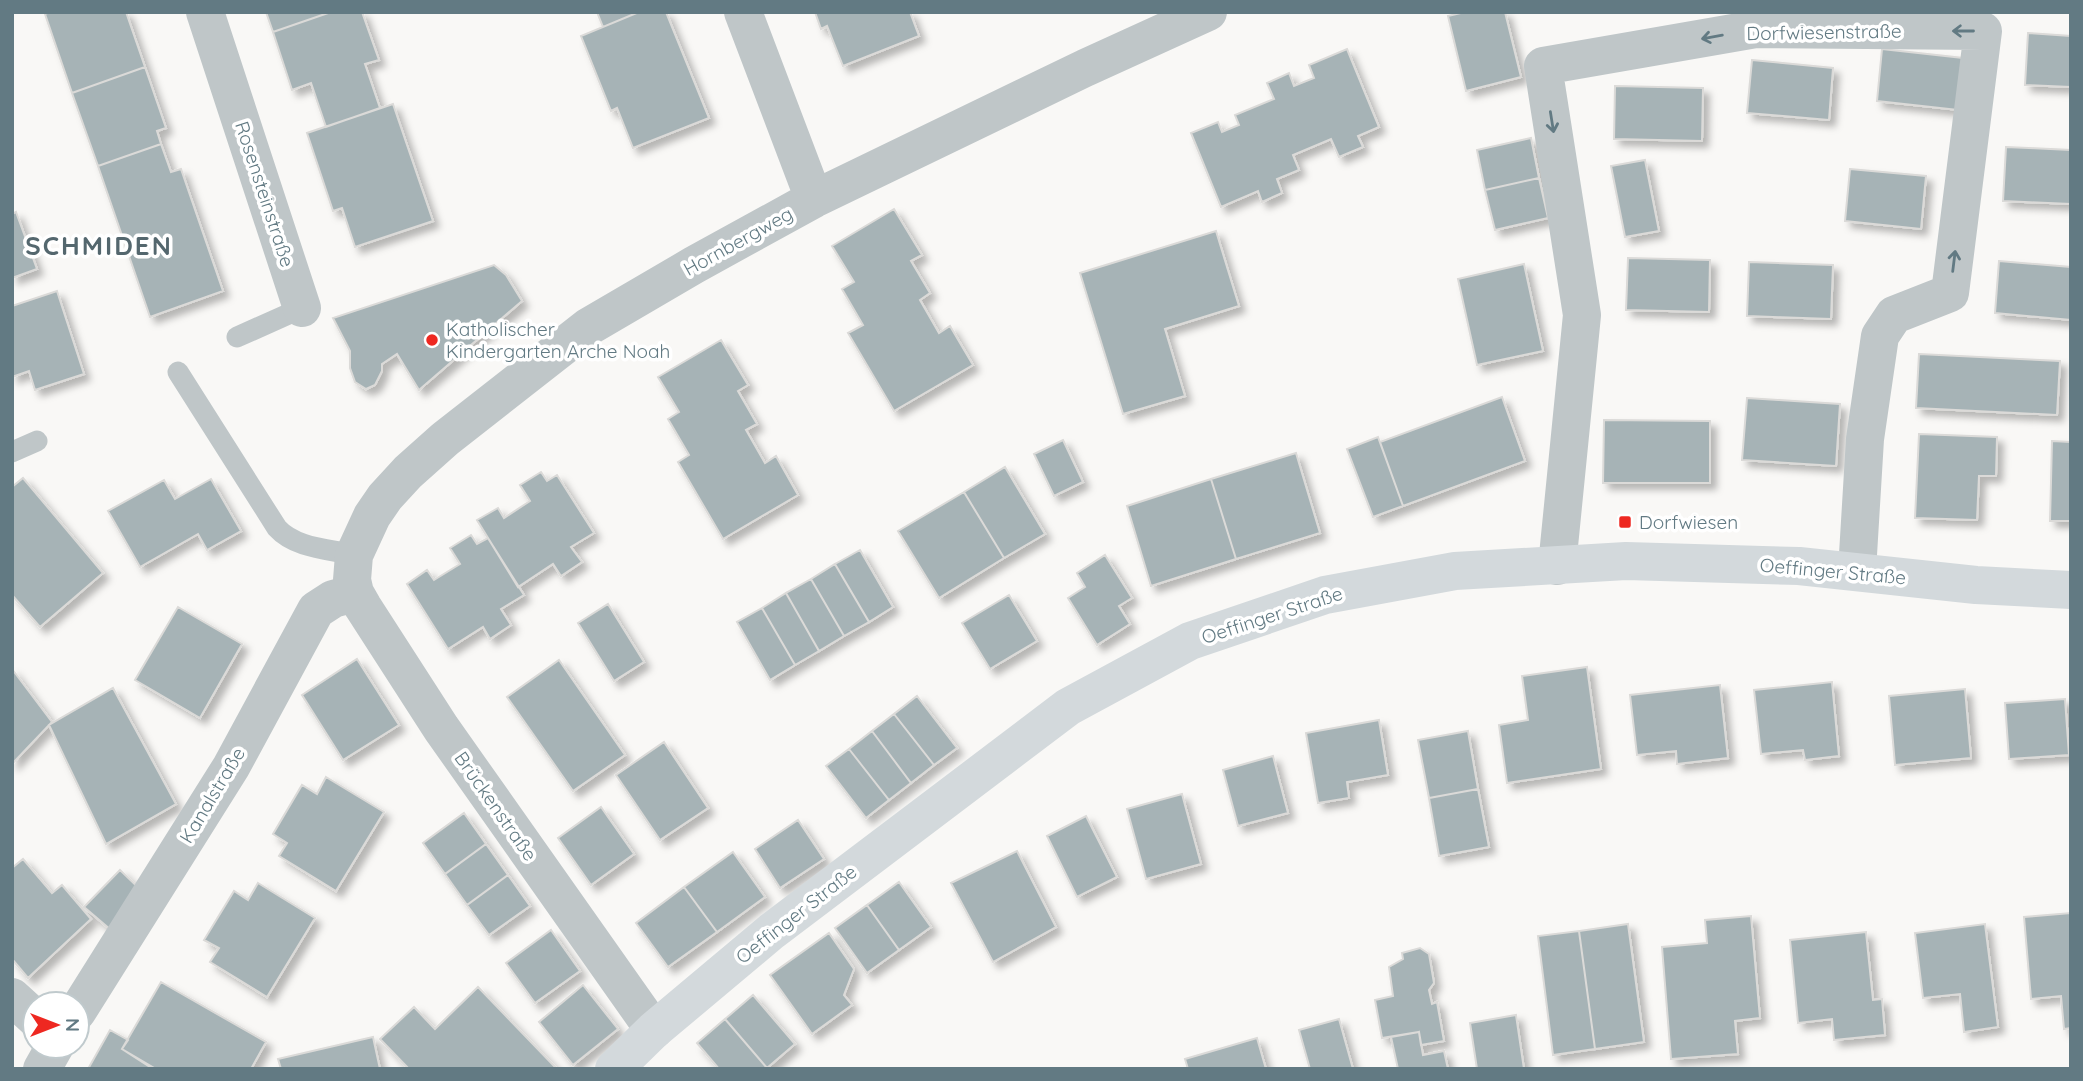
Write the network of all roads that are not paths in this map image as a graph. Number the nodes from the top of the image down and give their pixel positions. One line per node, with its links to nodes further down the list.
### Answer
1 (205, 12): 5 (street, Rosensteinstraße)
2 (743, 12): 4 (street)
3 (1208, 12): 4 (street, Hornbergweg)
4 (814, 200): 12 (street, Hornbergweg)
5 (302, 308): 6 (lane, Rosensteinstraße)
6 (237, 337)
7 (178, 372): 12 (lane)
8 (37, 442): 9 (lane)
9 (12, 452)
10 (1557, 566): 11 (street, Oeffinger Straße); 11 (street, Dorfwiesenstraße, one-way to 10); 15 (street, Oeffinger Straße)
11 (1857, 571): 13 (street, Oeffinger Straße)
12 (354, 574): 14 (street, Kanalstraße); 15 (street, Brückenstraße)
13 (2071, 590)
14 (91, 990)
15 (654, 1030): 16 (street, Oeffinger Straße)
16 (614, 1069)

